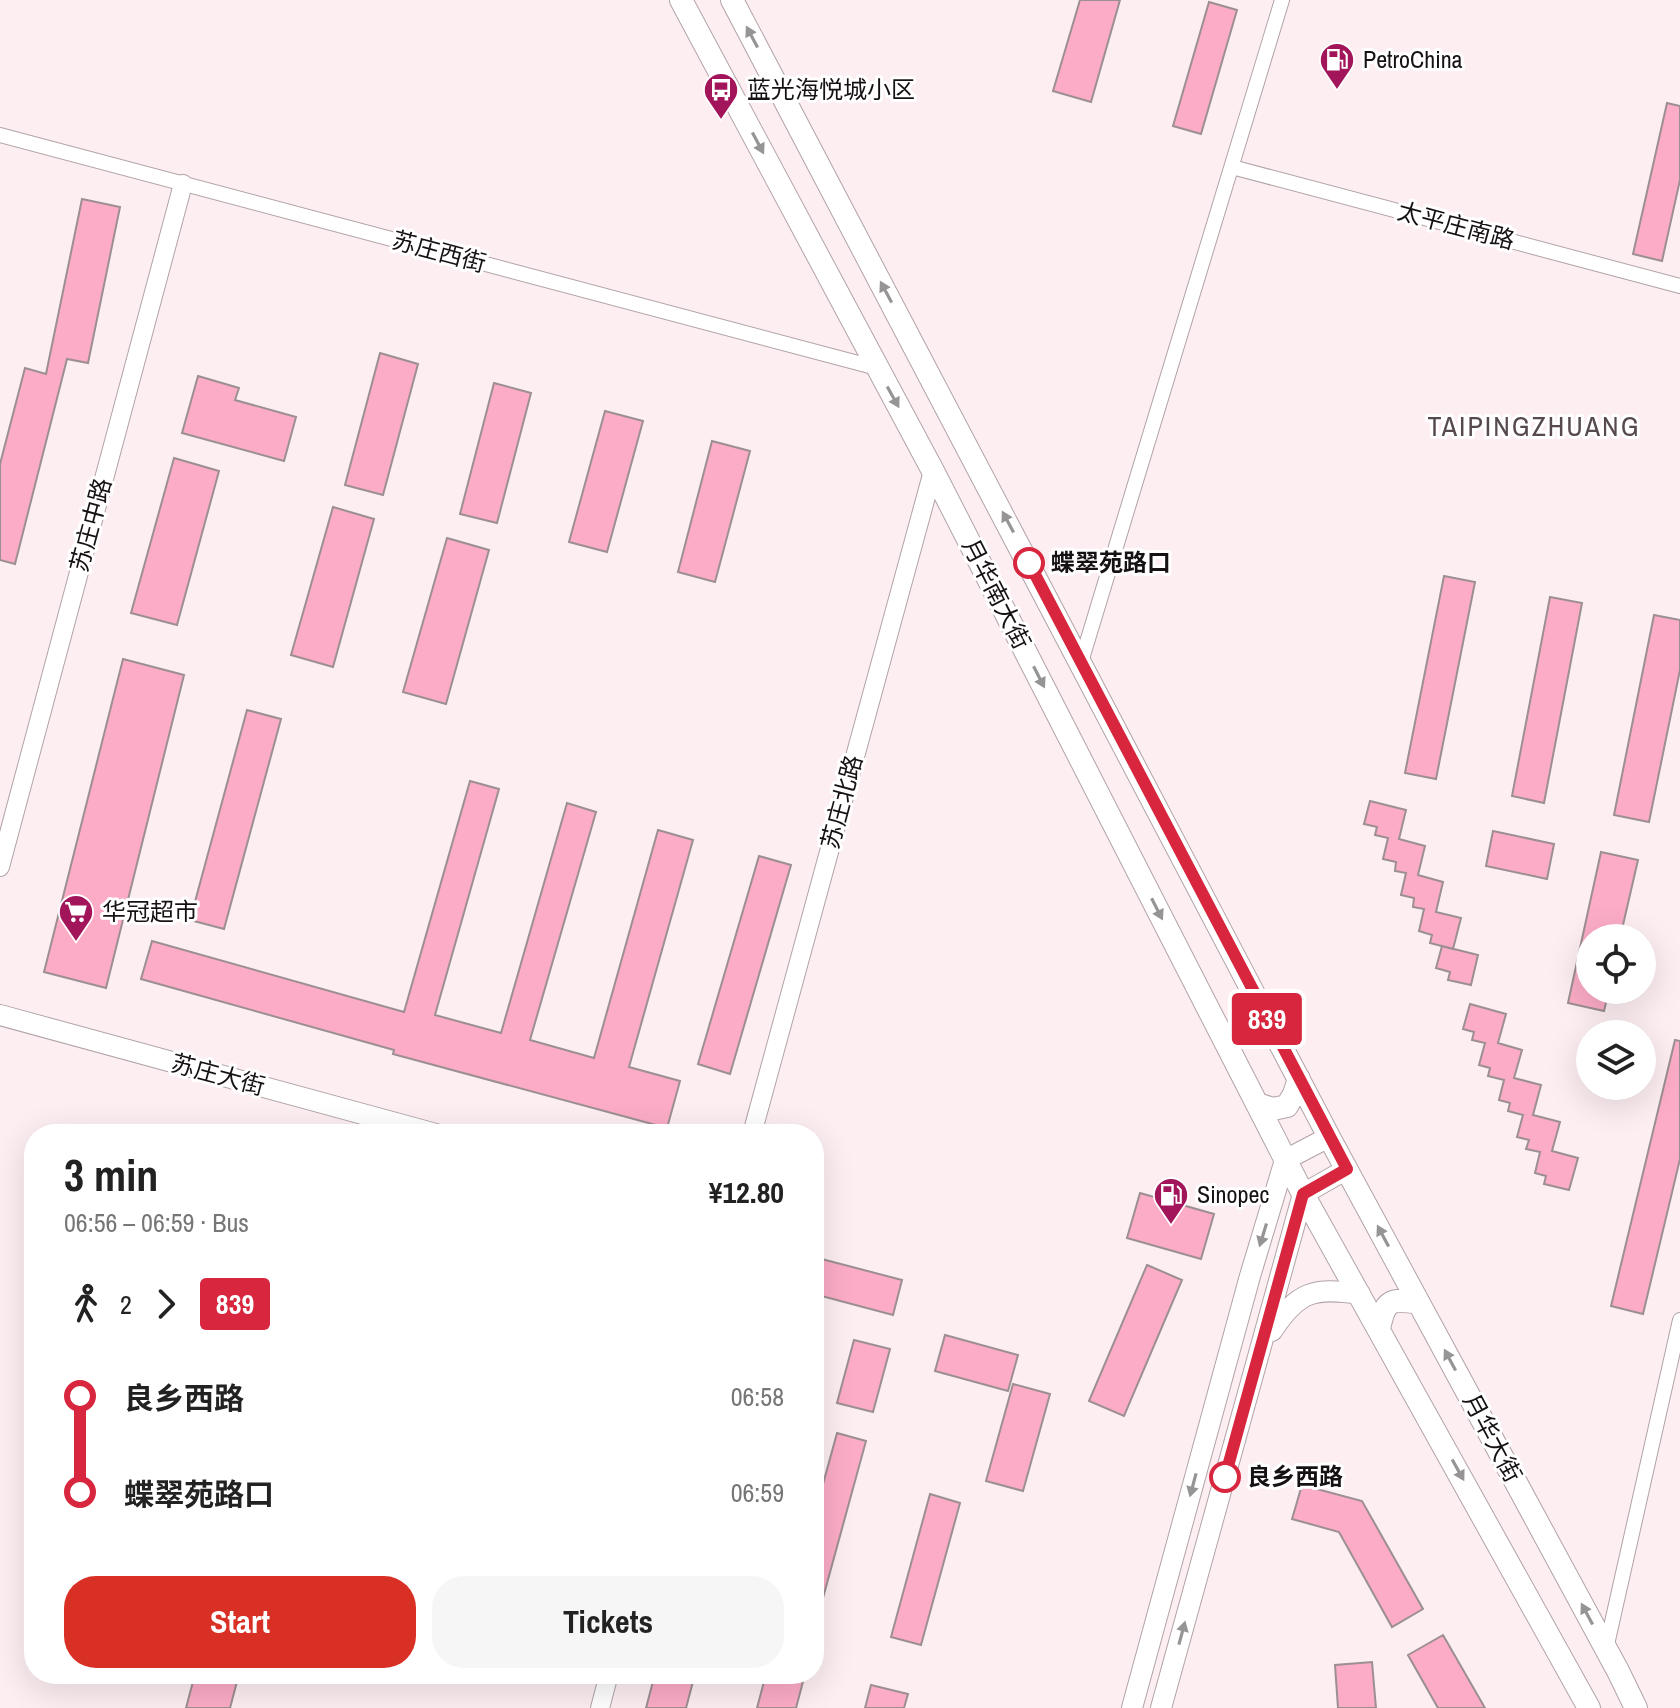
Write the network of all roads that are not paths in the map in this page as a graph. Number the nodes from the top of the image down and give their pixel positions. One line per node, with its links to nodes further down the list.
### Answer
1 (681, 0): 8 (main road, 月华南大街, one-way to 8)
2 (732, 0): 10 (main road, 月华南大街, one-way to 2)
3 (1282, 0): 5 (street)
4 (0, 135): 6 (street, 苏庄西街)
5 (1232, 167): 7 (street, 太平庄南路); 10 (street)
6 (183, 184): 8 (street, 苏庄西街); 11 (street, 苏庄中路)
7 (1680, 286)
8 (877, 368): 9 (main road, 月华南大街, one-way to 9)
9 (933, 471): 14 (main road, 月华南大街, one-way to 14); 16 (street, 苏庄北路)
10 (1081, 662): 13 (main road, 月华南大街)
11 (0, 867)
12 (0, 1015): 15 (main road, 苏庄大街)
13 (1299, 1079): 14 (main road); 17 (main road, 月华南大街)
14 (1257, 1104): 18 (main road, 月华南大街)
15 (399, 1124)
16 (755, 1124)
17 (1329, 1137): 18 (main road); 19 (main road, 月华南大街)
18 (1285, 1160): 20 (main road, 月华南大街); 29 (main road, one-way to 29)
19 (1347, 1169): 20 (main road); 22 (main road, 月华大街, one-way to 19)
20 (1303, 1194): 21 (main road, 月华大街); 25 (main road)
21 (1360, 1294): 24 (main road, 月华大街); 25 (main road)
22 (1419, 1303): 24 (main road); 26 (main road, 月华大街, one-way to 22)
23 (1680, 1320): 26 (street)
24 (1379, 1329): 31 (main road, 月华大街, one-way to 31)
25 (1259, 1352): 30 (main road, one-way to 25)
26 (1606, 1649): 32 (main road, 月华大街)
27 (606, 1684): 28 (street)
28 (600, 1708)
29 (1132, 1708)
30 (1161, 1708)
31 (1589, 1708)
32 (1636, 1708)

